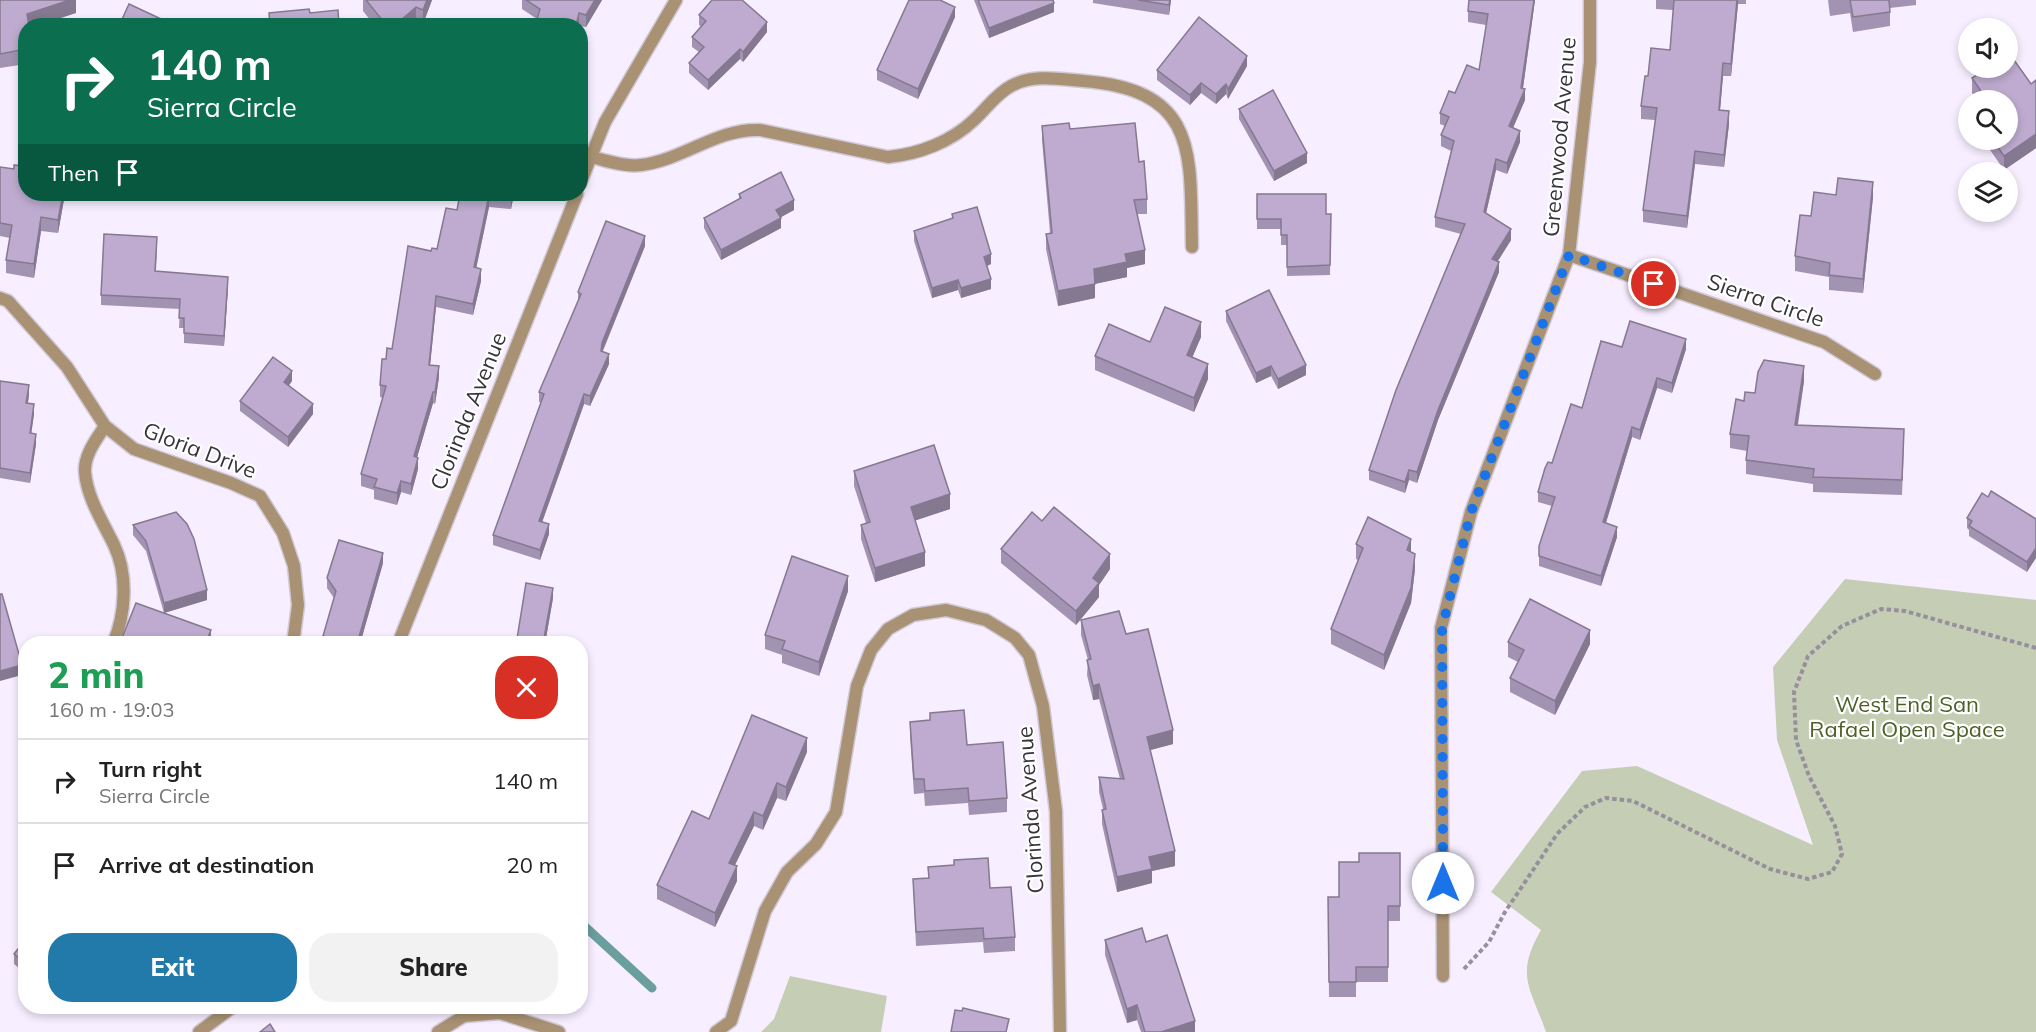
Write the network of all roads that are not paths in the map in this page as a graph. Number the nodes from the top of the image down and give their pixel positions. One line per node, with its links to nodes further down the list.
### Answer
1 (676, 0): 3 (street)
2 (1590, 0): 7 (street, Greenwood Avenue)
3 (591, 157): 4 (street); 6 (street)
4 (588, 164)
5 (574, 201): 13 (street, Clorinda Avenue)
6 (1192, 247)
7 (1569, 255): 9 (street, Sierra Circle); 14 (street, Greenwood Avenue)
8 (0, 298): 10 (street, Gloria Drive)
9 (1875, 374)
10 (105, 426): 11 (street); 12 (street, Gloria Drive)
11 (115, 636)
12 (294, 636)
13 (401, 636)
14 (1443, 976)
15 (224, 1014): 18 (street)
16 (488, 1014): 19 (street)
17 (503, 1014): 20 (street)
18 (200, 1032)
19 (438, 1032)
20 (559, 1032)
21 (716, 1032): 22 (street, Clorinda Avenue)
22 (1060, 1032)

